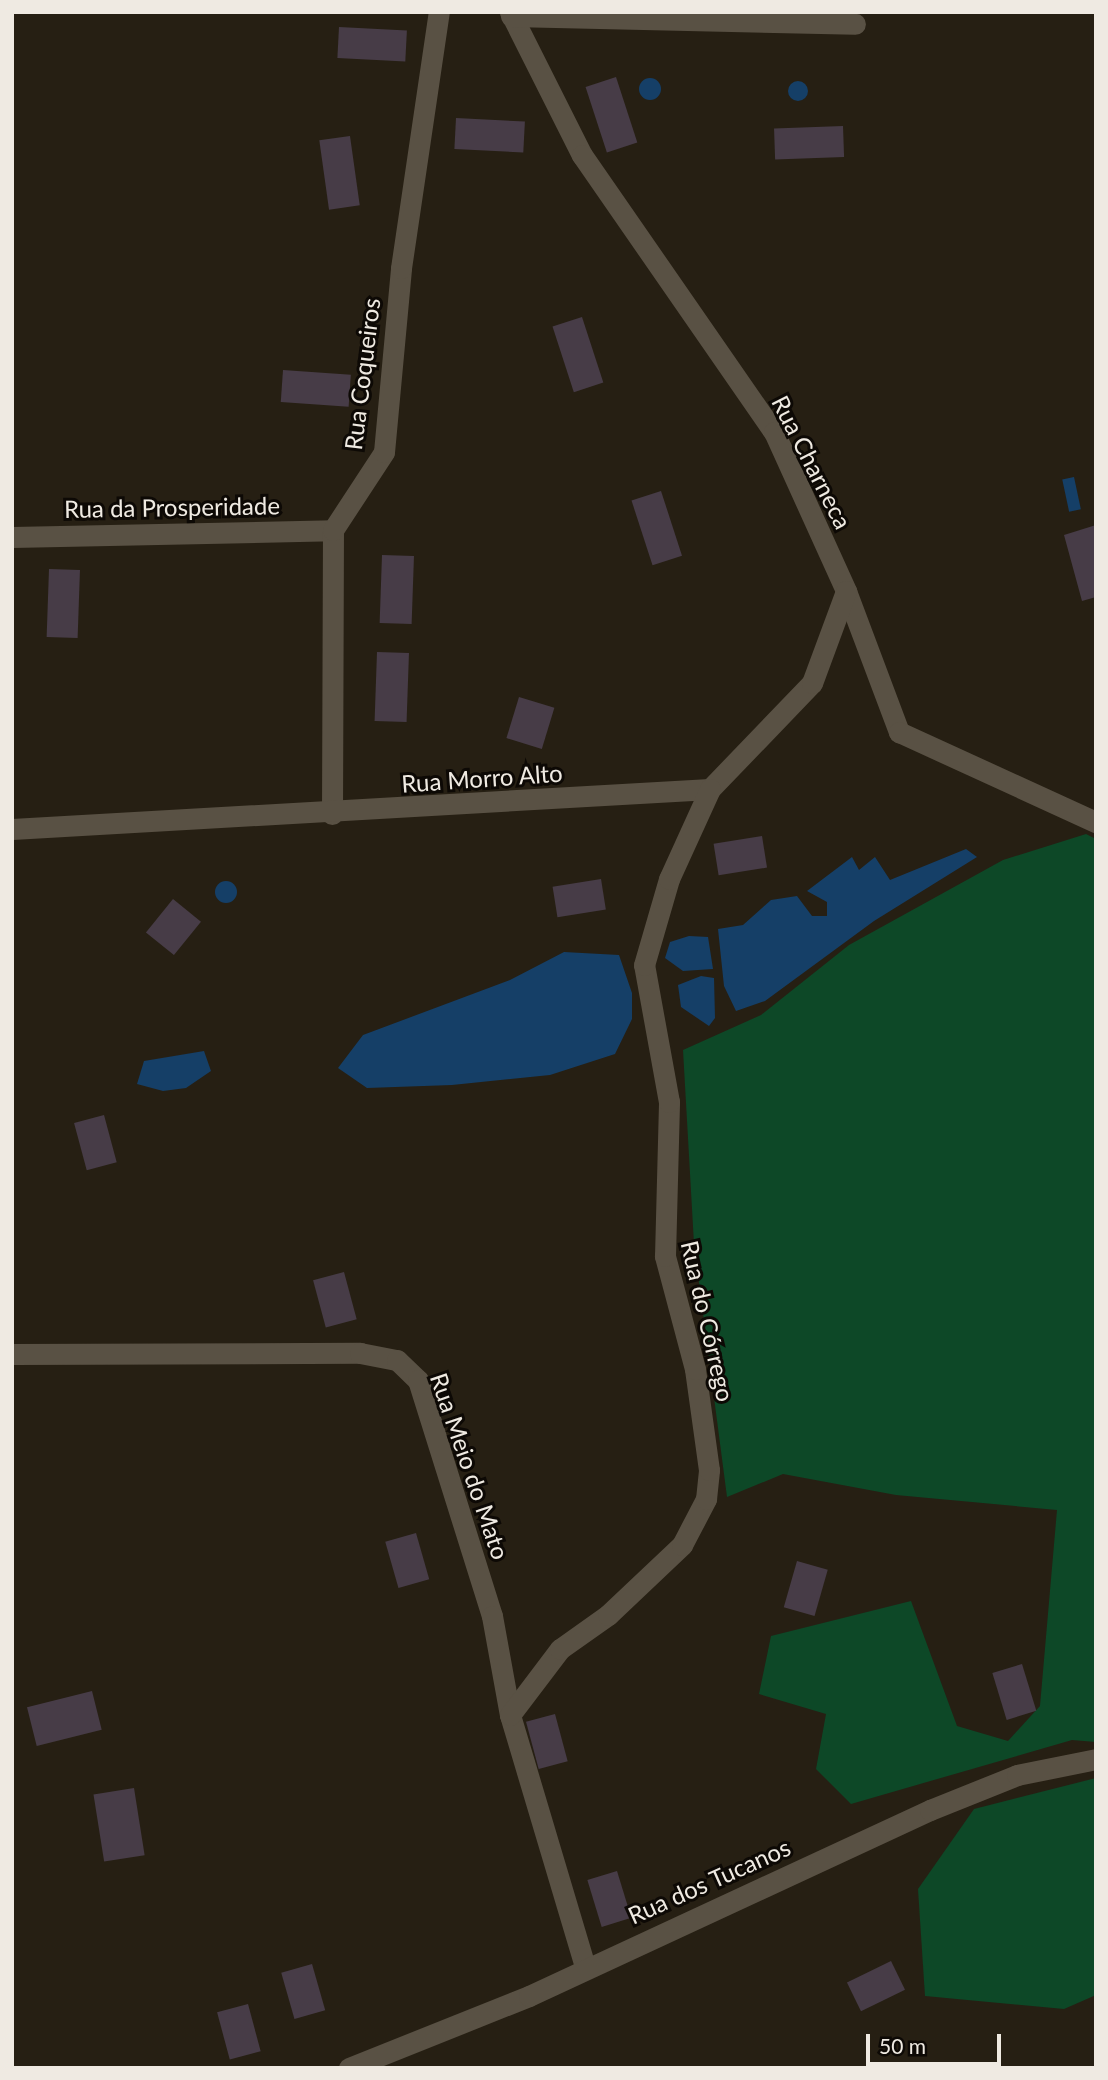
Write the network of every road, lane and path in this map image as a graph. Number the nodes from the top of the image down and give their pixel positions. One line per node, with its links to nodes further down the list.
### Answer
1 (439, 12): 4 (street, Rua Coqueiros)
2 (511, 14): 3 (street); 6 (street, Rua Charneca)
3 (855, 24)
4 (333, 530): 5 (street, Rua da Prosperidade); 8 (street)
5 (12, 537)
6 (846, 591): 7 (street); 9 (street, Rua Charneca)
7 (710, 789): 8 (street, Rua Morro Alto); 12 (street, Rua do Córrego)
8 (332, 814): 10 (street, Rua Morro Alto)
9 (1096, 822)
10 (12, 829)
11 (12, 1354): 12 (street, Rua Meio do Mato)
12 (510, 1715): 14 (street, Rua Meio do Mato)
13 (1096, 1759): 14 (street, Rua dos Tucanos)
14 (585, 1966): 15 (street, Rua dos Tucanos)
15 (349, 2068)

